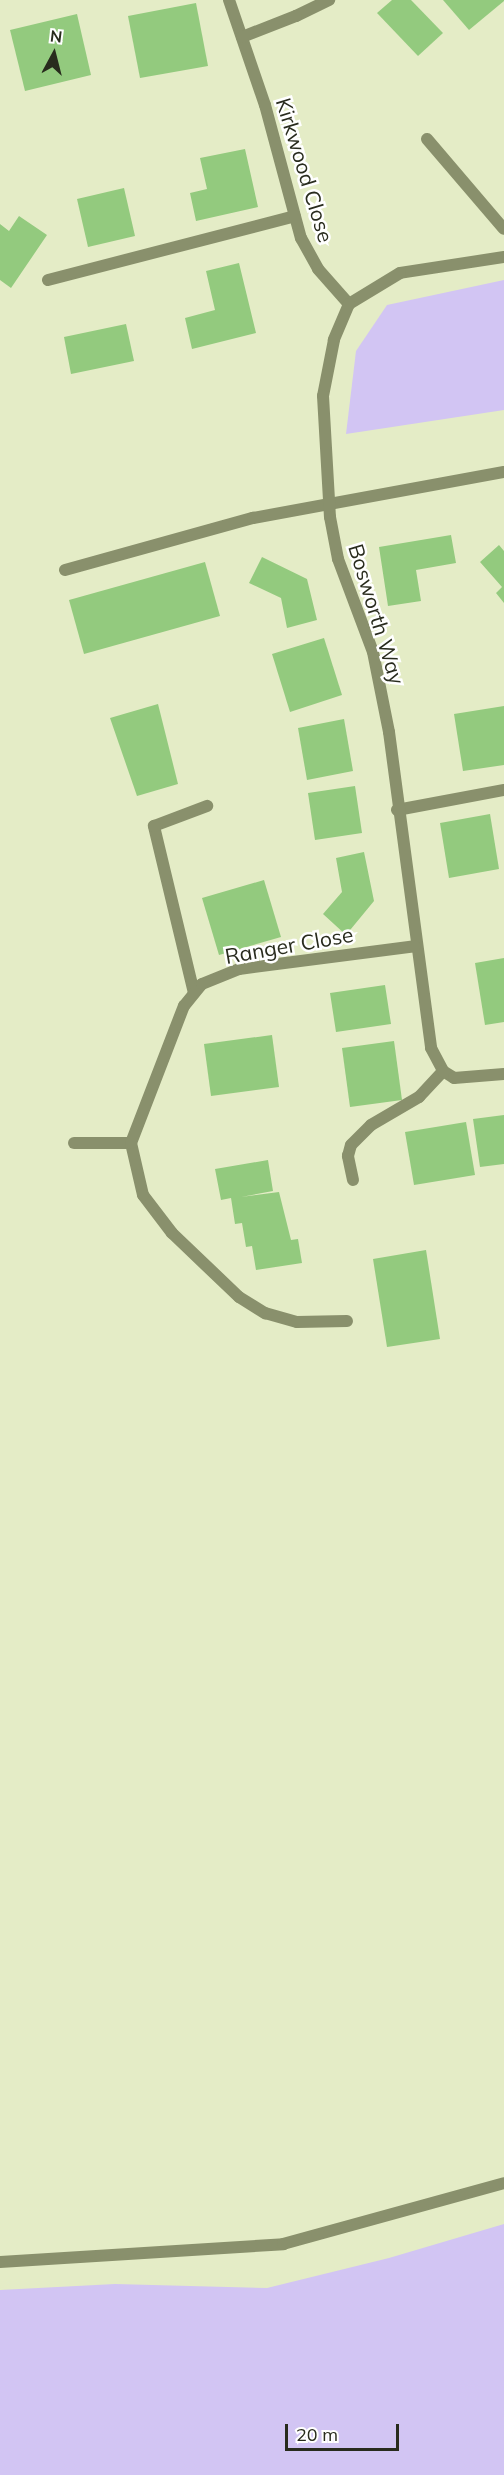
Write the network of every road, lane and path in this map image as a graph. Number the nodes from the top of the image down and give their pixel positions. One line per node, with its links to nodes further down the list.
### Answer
1 (229, 0): 3 (street, Kirkwood Close)
2 (329, 0): 3 (street)
3 (243, 37): 5 (street, Kirkwood Close)
4 (427, 139): 6 (street)
5 (295, 216): 8 (street); 9 (street, Kirkwood Close)
6 (504, 229)
7 (504, 257): 9 (street)
8 (48, 280)
9 (349, 304): 11 (street, Bosworth Way)
10 (504, 472): 11 (street)
11 (330, 501): 12 (street); 15 (street, Bosworth Way)
12 (65, 570)
13 (504, 790): 15 (street)
14 (207, 807): 17 (street)
15 (397, 810): 16 (street, Bosworth Way)
16 (415, 946): 17 (street, Ranger Close); 18 (street, Bosworth Way)
17 (195, 993): 21 (street, Ranger Close)
18 (443, 1071): 19 (street); 22 (street)
19 (504, 1074)
20 (74, 1143): 21 (street)
21 (131, 1143): 23 (street)
22 (353, 1180)
23 (347, 1321)
24 (504, 2183): 25 (street)
25 (0, 2262)

